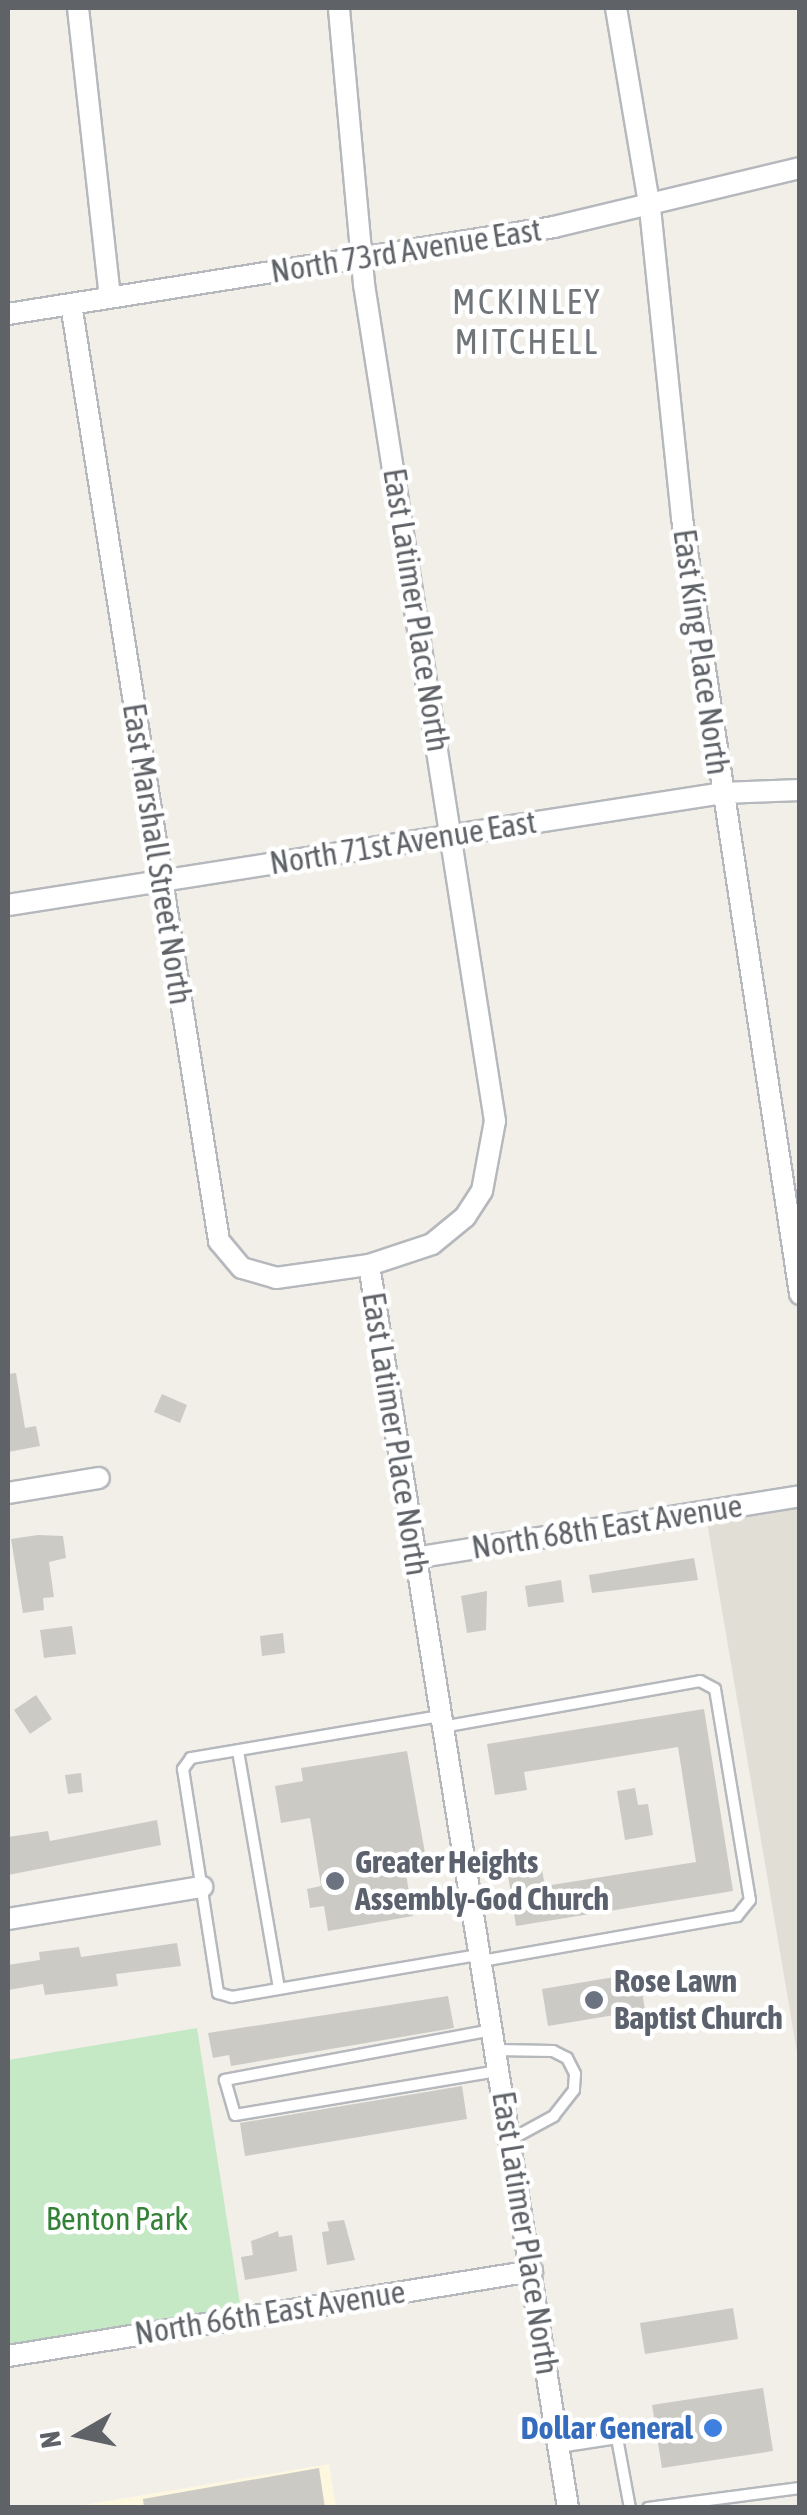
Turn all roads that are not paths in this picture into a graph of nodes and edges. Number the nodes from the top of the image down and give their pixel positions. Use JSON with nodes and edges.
{"nodes":[{"id":1,"x":78,"y":8,"type":"edge"},
{"id":2,"x":339,"y":8,"type":"edge"},
{"id":3,"x":616,"y":8,"type":"edge"},
{"id":4,"x":800,"y":168,"type":"edge"},
{"id":5,"x":650,"y":208,"type":"junction"},
{"id":6,"x":362,"y":258,"type":"junction"},
{"id":7,"x":110,"y":297,"type":"junction"},
{"id":8,"x":71,"y":304,"type":"junction"},
{"id":9,"x":8,"y":314,"type":"edge"},
{"id":10,"x":800,"y":790,"type":"edge"},
{"id":11,"x":722,"y":793,"type":"junction"},
{"id":12,"x":451,"y":835,"type":"junction"},
{"id":13,"x":162,"y":880,"type":"junction"},
{"id":14,"x":8,"y":905,"type":"edge"},
{"id":15,"x":369,"y":1265,"type":"junction"},
{"id":16,"x":800,"y":1294,"type":"edge"},
{"id":17,"x":99,"y":1478,"type":"dead end"},
{"id":18,"x":8,"y":1493,"type":"edge"},
{"id":19,"x":800,"y":1496,"type":"edge"},
{"id":20,"x":414,"y":1558,"type":"junction"},
{"id":21,"x":441,"y":1722,"type":"junction"},
{"id":22,"x":238,"y":1751,"type":"junction"},
{"id":23,"x":202,"y":1887,"type":"junction"},
{"id":24,"x":8,"y":1919,"type":"edge"},
{"id":25,"x":480,"y":1958,"type":"junction"},
{"id":26,"x":279,"y":1988,"type":"junction"},
{"id":27,"x":495,"y":2050,"type":"junction"},
{"id":28,"x":510,"y":2140,"type":"junction"},
{"id":29,"x":532,"y":2271,"type":"junction"},
{"id":30,"x":8,"y":2356,"type":"edge"},
{"id":31,"x":559,"y":2446,"type":"junction"},
{"id":32,"x":800,"y":2488,"type":"edge"},
{"id":33,"x":568,"y":2508,"type":"edge"},
{"id":34,"x":630,"y":2508,"type":"edge"},
{"id":35,"x":648,"y":2508,"type":"edge"}],
"edges":[{"from":1,"to":7,"type":"street"},
{"from":2,"to":6,"type":"street","name":"East Latimer Place North"},
{"from":3,"to":5,"type":"street","name":"East King Place North"},
{"from":4,"to":5,"type":"street","name":"North 73rd Avenue East"},
{"from":5,"to":6,"type":"street","name":"North 73rd Avenue East"},
{"from":5,"to":11,"type":"street","name":"East King Place North"},
{"from":6,"to":7,"type":"street","name":"North 73rd Avenue East"},
{"from":6,"to":12,"type":"street","name":"East Latimer Place North"},
{"from":7,"to":8,"type":"street","name":"North 73rd Avenue East"},
{"from":8,"to":9,"type":"street","name":"North 73rd Avenue East"},
{"from":8,"to":13,"type":"street","name":"East Marshall Street North"},
{"from":10,"to":11,"type":"street","name":"North 71st Avenue East"},
{"from":11,"to":12,"type":"street","name":"North 71st Avenue East"},
{"from":11,"to":16,"type":"street","name":"East King Place North"},
{"from":12,"to":13,"type":"street","name":"North 71st Avenue East"},
{"from":12,"to":15,"type":"street","name":"East Latimer Place North"},
{"from":13,"to":14,"type":"street","name":"North 71st Avenue East"},
{"from":13,"to":15,"type":"street","name":"East Marshall Street North"},
{"from":15,"to":20,"type":"street","name":"East Latimer Place North"},
{"from":17,"to":18,"type":"street"},
{"from":19,"to":20,"type":"street","name":"North 68th East Avenue"},
{"from":20,"to":21,"type":"street","name":"East Latimer Place North"},
{"from":21,"to":22,"type":"lane"},
{"from":21,"to":25,"type":"street","name":"East Latimer Place North"},
{"from":21,"to":25,"type":"lane"},
{"from":22,"to":23,"type":"lane"},
{"from":22,"to":26,"type":"lane"},
{"from":23,"to":24,"type":"street"},
{"from":23,"to":26,"type":"lane"},
{"from":25,"to":26,"type":"lane"},
{"from":25,"to":27,"type":"street","name":"East Latimer Place North"},
{"from":27,"to":27,"type":"lane"},
{"from":27,"to":28,"type":"street","name":"East Latimer Place North"},
{"from":27,"to":28,"type":"lane"},
{"from":28,"to":29,"type":"street","name":"East Latimer Place North"},
{"from":29,"to":30,"type":"street","name":"North 66th East Avenue"},
{"from":29,"to":31,"type":"street","name":"East Latimer Place North"},
{"from":31,"to":33,"type":"street","name":"East Latimer Place North"},
{"from":31,"to":34,"type":"lane"},
{"from":32,"to":35,"type":"lane"}]}
